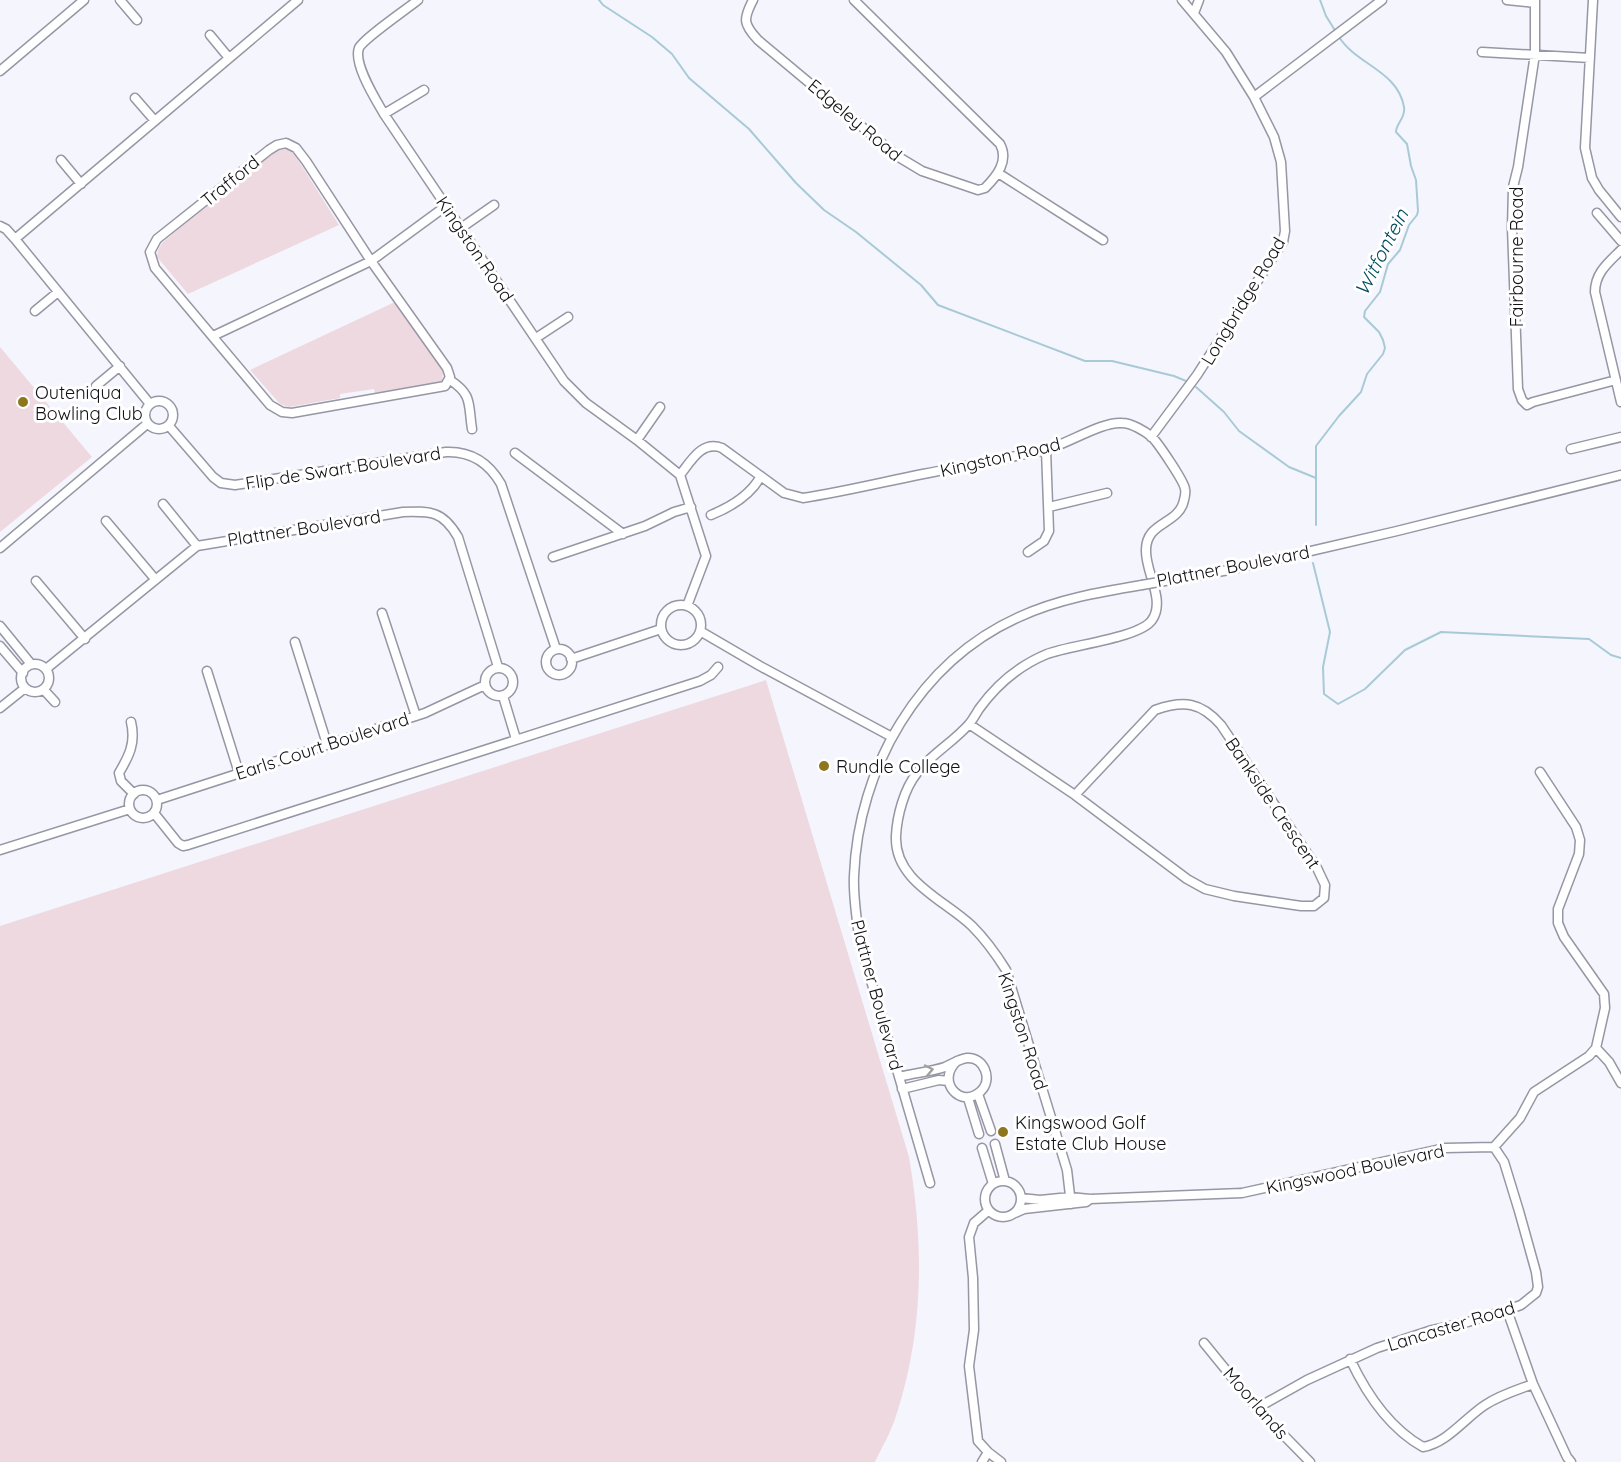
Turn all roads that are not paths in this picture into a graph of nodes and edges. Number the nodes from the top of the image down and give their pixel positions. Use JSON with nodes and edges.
{"nodes":[{"id":1,"x":84,"y":0,"type":"edge"},
{"id":2,"x":120,"y":0,"type":"edge"},
{"id":3,"x":298,"y":0,"type":"edge"},
{"id":4,"x":418,"y":0,"type":"edge"},
{"id":5,"x":753,"y":0,"type":"edge"},
{"id":6,"x":854,"y":0,"type":"edge"},
{"id":7,"x":1182,"y":0,"type":"edge"},
{"id":8,"x":1199,"y":0,"type":"edge"},
{"id":9,"x":1382,"y":0,"type":"edge"},
{"id":10,"x":1507,"y":0,"type":"edge"},
{"id":11,"x":1593,"y":0,"type":"edge"},
{"id":12,"x":1535,"y":1,"type":"edge"},
{"id":13,"x":1194,"y":12,"type":"junction"},
{"id":14,"x":137,"y":20,"type":"dead end"},
{"id":15,"x":210,"y":35,"type":"dead end"},
{"id":16,"x":1482,"y":52,"type":"dead end"},
{"id":17,"x":1535,"y":54,"type":"junction"},
{"id":18,"x":229,"y":58,"type":"junction"},
{"id":19,"x":1590,"y":58,"type":"junction"},
{"id":20,"x":0,"y":71,"type":"edge"},
{"id":21,"x":424,"y":90,"type":"dead end"},
{"id":22,"x":1254,"y":97,"type":"junction"},
{"id":23,"x":135,"y":98,"type":"dead end"},
{"id":24,"x":384,"y":114,"type":"junction"},
{"id":25,"x":155,"y":121,"type":"junction"},
{"id":26,"x":61,"y":160,"type":"dead end"},
{"id":27,"x":998,"y":173,"type":"junction"},
{"id":28,"x":81,"y":183,"type":"junction"},
{"id":29,"x":494,"y":205,"type":"dead end"},
{"id":30,"x":446,"y":206,"type":"junction"},
{"id":31,"x":1597,"y":213,"type":"dead end"},
{"id":32,"x":1621,"y":217,"type":"edge"},
{"id":33,"x":0,"y":226,"type":"edge"},
{"id":34,"x":461,"y":228,"type":"junction"},
{"id":35,"x":15,"y":239,"type":"junction"},
{"id":36,"x":1103,"y":240,"type":"dead end"},
{"id":37,"x":1621,"y":241,"type":"edge"},
{"id":38,"x":1621,"y":250,"type":"edge"},
{"id":39,"x":371,"y":261,"type":"junction"},
{"id":40,"x":58,"y":292,"type":"junction"},
{"id":41,"x":35,"y":311,"type":"dead end"},
{"id":42,"x":568,"y":317,"type":"dead end"},
{"id":43,"x":213,"y":336,"type":"junction"},
{"id":44,"x":536,"y":338,"type":"junction"},
{"id":45,"x":120,"y":366,"type":"junction"},
{"id":46,"x":450,"y":380,"type":"junction"},
{"id":47,"x":1616,"y":380,"type":"junction"},
{"id":48,"x":96,"y":386,"type":"dead end"},
{"id":49,"x":1621,"y":402,"type":"edge"},
{"id":50,"x":150,"y":404,"type":"junction"},
{"id":51,"x":660,"y":407,"type":"dead end"},
{"id":52,"x":147,"y":424,"type":"junction"},
{"id":53,"x":169,"y":426,"type":"junction"},
{"id":54,"x":472,"y":429,"type":"dead end"},
{"id":55,"x":1151,"y":436,"type":"junction"},
{"id":56,"x":1621,"y":437,"type":"edge"},
{"id":57,"x":637,"y":440,"type":"junction"},
{"id":58,"x":1571,"y":449,"type":"dead end"},
{"id":59,"x":1047,"y":450,"type":"junction"},
{"id":60,"x":515,"y":453,"type":"dead end"},
{"id":61,"x":680,"y":475,"type":"junction"},
{"id":62,"x":1621,"y":475,"type":"edge"},
{"id":63,"x":761,"y":476,"type":"junction"},
{"id":64,"x":1107,"y":494,"type":"dead end"},
{"id":65,"x":163,"y":504,"type":"dead end"},
{"id":66,"x":691,"y":507,"type":"junction"},
{"id":67,"x":1049,"y":507,"type":"junction"},
{"id":68,"x":711,"y":516,"type":"dead end"},
{"id":69,"x":106,"y":521,"type":"dead end"},
{"id":70,"x":623,"y":534,"type":"junction"},
{"id":71,"x":197,"y":546,"type":"junction"},
{"id":72,"x":0,"y":548,"type":"edge"},
{"id":73,"x":1028,"y":552,"type":"dead end"},
{"id":74,"x":553,"y":557,"type":"dead end"},
{"id":75,"x":155,"y":579,"type":"junction"},
{"id":76,"x":36,"y":581,"type":"dead end"},
{"id":77,"x":687,"y":606,"type":"junction"},
{"id":78,"x":382,"y":613,"type":"dead end"},
{"id":79,"x":0,"y":626,"type":"edge"},
{"id":80,"x":661,"y":629,"type":"junction"},
{"id":81,"x":700,"y":631,"type":"junction"},
{"id":82,"x":85,"y":639,"type":"junction"},
{"id":83,"x":295,"y":642,"type":"dead end"},
{"id":84,"x":0,"y":646,"type":"edge"},
{"id":85,"x":556,"y":649,"type":"junction"},
{"id":86,"x":572,"y":659,"type":"junction"},
{"id":87,"x":31,"y":664,"type":"junction"},
{"id":88,"x":498,"y":667,"type":"junction"},
{"id":89,"x":718,"y":667,"type":"dead end"},
{"id":90,"x":46,"y":669,"type":"junction"},
{"id":91,"x":207,"y":672,"type":"dead end"},
{"id":92,"x":22,"y":673,"type":"junction"},
{"id":93,"x":485,"y":685,"type":"junction"},
{"id":94,"x":25,"y":688,"type":"junction"},
{"id":95,"x":44,"y":690,"type":"junction"},
{"id":96,"x":502,"y":696,"type":"junction"},
{"id":97,"x":55,"y":702,"type":"dead end"},
{"id":98,"x":0,"y":708,"type":"edge"},
{"id":99,"x":416,"y":716,"type":"junction"},
{"id":100,"x":131,"y":722,"type":"dead end"},
{"id":101,"x":969,"y":724,"type":"junction"},
{"id":102,"x":892,"y":736,"type":"junction"},
{"id":103,"x":516,"y":740,"type":"junction"},
{"id":104,"x":327,"y":744,"type":"junction"},
{"id":105,"x":1540,"y":772,"type":"dead end"},
{"id":106,"x":239,"y":773,"type":"junction"},
{"id":107,"x":134,"y":794,"type":"junction"},
{"id":108,"x":1075,"y":795,"type":"junction"},
{"id":109,"x":157,"y":800,"type":"junction"},
{"id":110,"x":130,"y":809,"type":"junction"},
{"id":111,"x":154,"y":813,"type":"junction"},
{"id":112,"x":0,"y":850,"type":"edge"},
{"id":113,"x":1596,"y":1048,"type":"junction"},
{"id":114,"x":957,"y":1061,"type":"junction"},
{"id":115,"x":899,"y":1077,"type":"junction"},
{"id":116,"x":948,"y":1081,"type":"junction"},
{"id":117,"x":1621,"y":1083,"type":"edge"},
{"id":118,"x":902,"y":1089,"type":"junction"},
{"id":119,"x":978,"y":1094,"type":"junction"},
{"id":120,"x":968,"y":1098,"type":"junction"},
{"id":121,"x":987,"y":1117,"type":"junction"},
{"id":122,"x":975,"y":1121,"type":"junction"},
{"id":123,"x":991,"y":1131,"type":"dead end"},
{"id":124,"x":979,"y":1134,"type":"dead end"},
{"id":125,"x":995,"y":1144,"type":"dead end"},
{"id":126,"x":1494,"y":1147,"type":"junction"},
{"id":127,"x":982,"y":1148,"type":"dead end"},
{"id":128,"x":1000,"y":1160,"type":"junction"},
{"id":129,"x":987,"y":1164,"type":"junction"},
{"id":130,"x":1005,"y":1181,"type":"junction"},
{"id":131,"x":930,"y":1184,"type":"dead end"},
{"id":132,"x":993,"y":1184,"type":"junction"},
{"id":133,"x":1021,"y":1198,"type":"junction"},
{"id":134,"x":1071,"y":1200,"type":"junction"},
{"id":135,"x":989,"y":1210,"type":"junction"},
{"id":136,"x":1012,"y":1214,"type":"junction"},
{"id":137,"x":1507,"y":1310,"type":"junction"},
{"id":138,"x":1204,"y":1343,"type":"dead end"},
{"id":139,"x":1350,"y":1359,"type":"junction"},
{"id":140,"x":1533,"y":1384,"type":"junction"},
{"id":141,"x":1257,"y":1408,"type":"junction"},
{"id":142,"x":988,"y":1452,"type":"junction"},
{"id":143,"x":1566,"y":1460,"type":"edge"},
{"id":144,"x":982,"y":1462,"type":"edge"},
{"id":145,"x":1001,"y":1462,"type":"edge"},
{"id":146,"x":1310,"y":1462,"type":"edge"}],
"edges":[{"from":1,"to":20,"type":"street"},
{"from":2,"to":14,"type":"street"},
{"from":3,"to":18,"type":"street"},
{"from":4,"to":24,"type":"street","name":"Kingston Road"},
{"from":5,"to":27,"type":"street","name":"Edgeley Road"},
{"from":6,"to":27,"type":"street"},
{"from":7,"to":13,"type":"street","name":"Longbridge Road"},
{"from":8,"to":13,"type":"street"},
{"from":9,"to":22,"type":"street"},
{"from":10,"to":12,"type":"street"},
{"from":11,"to":19,"type":"street"},
{"from":12,"to":17,"type":"street","name":"Fairbourne Road"},
{"from":13,"to":22,"type":"street","name":"Longbridge Road"},
{"from":15,"to":18,"type":"street"},
{"from":16,"to":17,"type":"street"},
{"from":17,"to":19,"type":"street"},
{"from":17,"to":47,"type":"street","name":"Fairbourne Road"},
{"from":18,"to":25,"type":"street"},
{"from":19,"to":32,"type":"street"},
{"from":21,"to":24,"type":"street"},
{"from":22,"to":55,"type":"street","name":"Longbridge Road"},
{"from":23,"to":25,"type":"street"},
{"from":24,"to":30,"type":"street","name":"Kingston Road"},
{"from":25,"to":28,"type":"street"},
{"from":26,"to":28,"type":"street"},
{"from":27,"to":36,"type":"street"},
{"from":28,"to":35,"type":"street"},
{"from":29,"to":34,"type":"street"},
{"from":30,"to":34,"type":"street","name":"Kingston Road"},
{"from":30,"to":39,"type":"street"},
{"from":31,"to":37,"type":"street"},
{"from":33,"to":35,"type":"street"},
{"from":34,"to":44,"type":"street","name":"Kingston Road"},
{"from":35,"to":40,"type":"street"},
{"from":38,"to":47,"type":"street"},
{"from":39,"to":43,"type":"street"},
{"from":39,"to":43,"type":"street","name":"Trafford"},
{"from":39,"to":46,"type":"street","name":"Trafford"},
{"from":40,"to":41,"type":"street"},
{"from":40,"to":45,"type":"street"},
{"from":42,"to":44,"type":"street"},
{"from":43,"to":46,"type":"street","name":"Trafford"},
{"from":44,"to":57,"type":"street","name":"Kingston Road"},
{"from":45,"to":48,"type":"street"},
{"from":45,"to":50,"type":"street"},
{"from":46,"to":54,"type":"street"},
{"from":47,"to":49,"type":"street"},
{"from":50,"to":52,"type":"street"},
{"from":50,"to":53,"type":"street"},
{"from":51,"to":57,"type":"street"},
{"from":52,"to":53,"type":"street"},
{"from":52,"to":72,"type":"street"},
{"from":53,"to":85,"type":"street","name":"Flip de Swart Boulevard"},
{"from":55,"to":59,"type":"street","name":"Kingston Road"},
{"from":55,"to":101,"type":"street","name":"Kingston Road"},
{"from":56,"to":58,"type":"street"},
{"from":57,"to":61,"type":"street","name":"Kingston Road"},
{"from":59,"to":63,"type":"street","name":"Kingston Road"},
{"from":59,"to":67,"type":"street"},
{"from":60,"to":70,"type":"street"},
{"from":61,"to":63,"type":"street","name":"Kingston Road"},
{"from":61,"to":66,"type":"street"},
{"from":62,"to":102,"type":"street","name":"Plattner Boulevard","bridge":true},
{"from":63,"to":68,"type":"street"},
{"from":64,"to":67,"type":"street"},
{"from":65,"to":71,"type":"street"},
{"from":66,"to":70,"type":"street"},
{"from":66,"to":77,"type":"street"},
{"from":67,"to":73,"type":"street"},
{"from":69,"to":75,"type":"street"},
{"from":70,"to":74,"type":"street"},
{"from":71,"to":75,"type":"street","name":"Plattner Boulevard"},
{"from":71,"to":88,"type":"street","name":"Plattner Boulevard"},
{"from":75,"to":82,"type":"street","name":"Plattner Boulevard"},
{"from":76,"to":82,"type":"street"},
{"from":77,"to":80,"type":"street"},
{"from":77,"to":81,"type":"street"},
{"from":78,"to":99,"type":"street"},
{"from":79,"to":87,"type":"street"},
{"from":80,"to":81,"type":"street"},
{"from":80,"to":86,"type":"street"},
{"from":81,"to":102,"type":"street"},
{"from":82,"to":90,"type":"street","name":"Plattner Boulevard"},
{"from":83,"to":104,"type":"street"},
{"from":84,"to":92,"type":"street"},
{"from":85,"to":86,"type":"street"},
{"from":85,"to":86,"type":"street"},
{"from":87,"to":90,"type":"street"},
{"from":87,"to":92,"type":"street"},
{"from":88,"to":93,"type":"street"},
{"from":88,"to":96,"type":"street"},
{"from":89,"to":103,"type":"street"},
{"from":90,"to":95,"type":"street"},
{"from":91,"to":106,"type":"street"},
{"from":92,"to":94,"type":"street"},
{"from":93,"to":96,"type":"street"},
{"from":93,"to":99,"type":"street","name":"Earls Court Boulevard"},
{"from":94,"to":95,"type":"street"},
{"from":94,"to":98,"type":"street"},
{"from":95,"to":97,"type":"street"},
{"from":96,"to":103,"type":"street"},
{"from":99,"to":104,"type":"street","name":"Earls Court Boulevard"},
{"from":100,"to":107,"type":"street"},
{"from":101,"to":108,"type":"street","name":"Bankside Crescent"},
{"from":101,"to":134,"type":"street","name":"Kingston Road"},
{"from":102,"to":115,"type":"street","name":"Plattner Boulevard"},
{"from":103,"to":111,"type":"street"},
{"from":104,"to":106,"type":"street","name":"Earls Court Boulevard"},
{"from":105,"to":113,"type":"street"},
{"from":106,"to":109,"type":"street","name":"Earls Court Boulevard"},
{"from":107,"to":109,"type":"street"},
{"from":107,"to":110,"type":"street"},
{"from":108,"to":108,"type":"street","name":"Bankside Crescent"},
{"from":109,"to":111,"type":"street"},
{"from":110,"to":111,"type":"street"},
{"from":110,"to":112,"type":"street"},
{"from":113,"to":117,"type":"street"},
{"from":113,"to":126,"type":"street"},
{"from":115,"to":114,"type":"street","one_way":true},
{"from":114,"to":116,"type":"street"},
{"from":114,"to":119,"type":"street"},
{"from":115,"to":118,"type":"street","name":"Plattner Boulevard"},
{"from":116,"to":118,"type":"street"},
{"from":116,"to":120,"type":"street"},
{"from":118,"to":131,"type":"street","name":"Plattner Boulevard"},
{"from":119,"to":120,"type":"street"},
{"from":119,"to":121,"type":"street"},
{"from":120,"to":122,"type":"street"},
{"from":121,"to":122,"type":"street"},
{"from":121,"to":123,"type":"street"},
{"from":122,"to":124,"type":"street"},
{"from":125,"to":128,"type":"street"},
{"from":126,"to":134,"type":"street","name":"Kingswood Boulevard"},
{"from":126,"to":137,"type":"street","name":"Lancaster Road"},
{"from":127,"to":129,"type":"street"},
{"from":128,"to":129,"type":"street"},
{"from":128,"to":130,"type":"street"},
{"from":129,"to":132,"type":"street"},
{"from":130,"to":132,"type":"street"},
{"from":130,"to":133,"type":"street"},
{"from":132,"to":135,"type":"street"},
{"from":133,"to":134,"type":"street","name":"Kingswood Boulevard"},
{"from":133,"to":136,"type":"street"},
{"from":134,"to":136,"type":"street","name":"Kingswood Boulevard"},
{"from":135,"to":136,"type":"street"},
{"from":135,"to":142,"type":"street"},
{"from":137,"to":139,"type":"street","name":"Lancaster Road"},
{"from":137,"to":140,"type":"street"},
{"from":138,"to":141,"type":"street","name":"Moorlands"},
{"from":139,"to":140,"type":"street"},
{"from":139,"to":141,"type":"street","name":"Lancaster Road"},
{"from":140,"to":143,"type":"street"},
{"from":141,"to":146,"type":"street","name":"Moorlands"},
{"from":142,"to":144,"type":"street"},
{"from":142,"to":145,"type":"street"}]}
